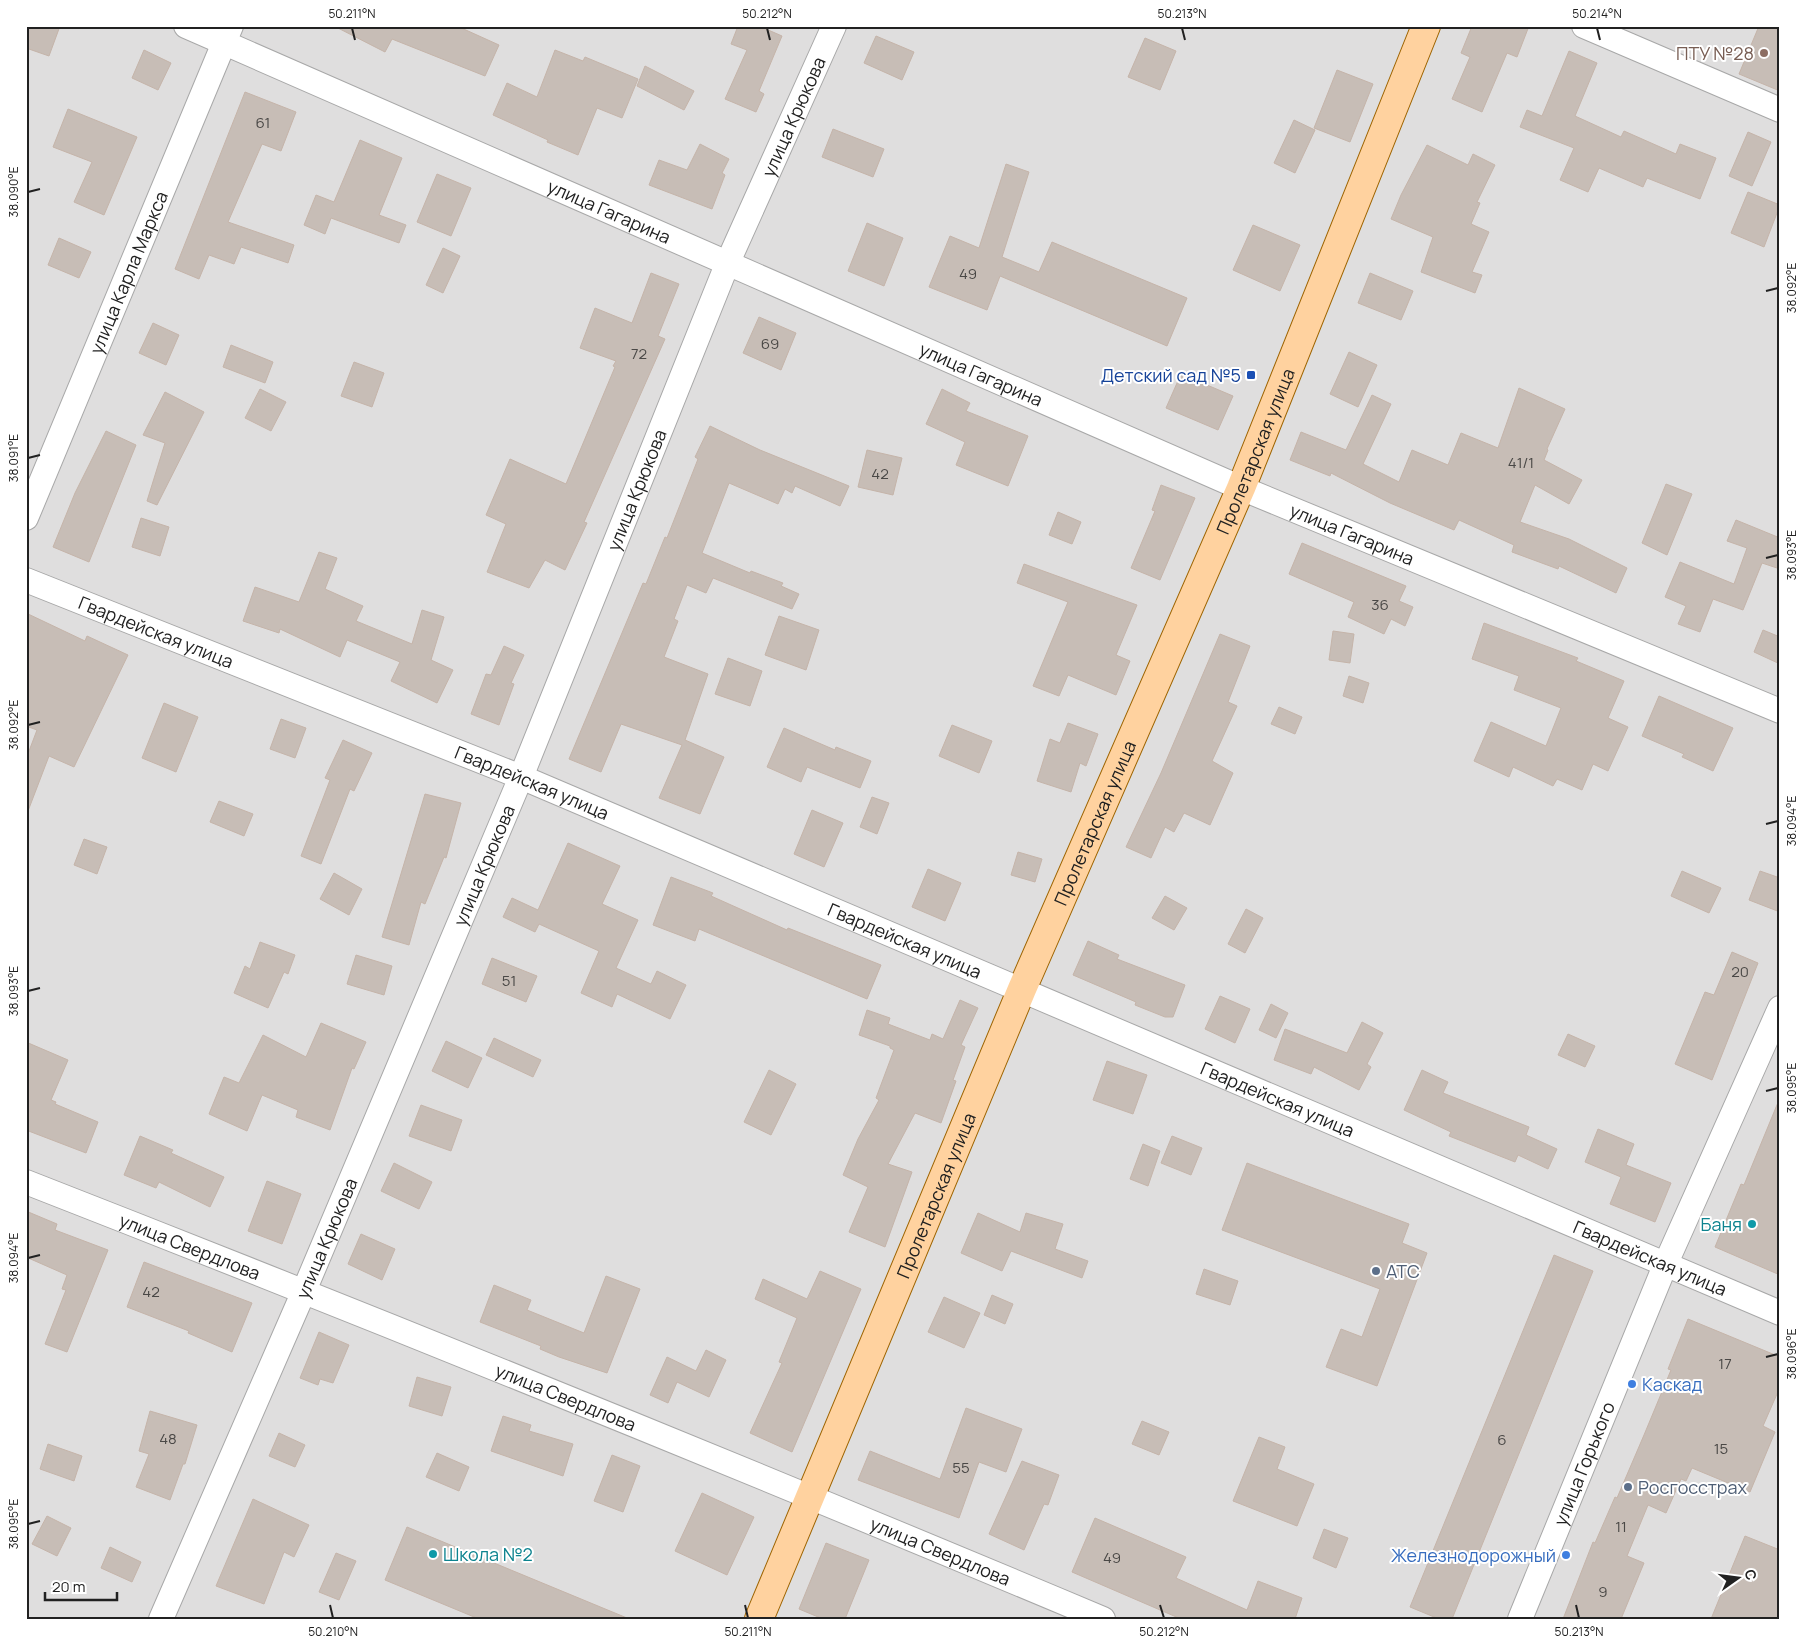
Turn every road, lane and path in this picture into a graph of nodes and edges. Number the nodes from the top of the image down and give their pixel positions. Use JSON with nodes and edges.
{"nodes":[{"id":1,"x":186,"y":26,"type":"edge"},
{"id":2,"x":834,"y":26,"type":"edge"},
{"id":3,"x":1426,"y":26,"type":"edge"},
{"id":4,"x":1584,"y":26,"type":"edge"},
{"id":5,"x":228,"y":34,"type":"edge"},
{"id":6,"x":1780,"y":110,"type":"edge"},
{"id":7,"x":728,"y":262,"type":"junction"},
{"id":8,"x":1241,"y":488,"type":"junction"},
{"id":9,"x":26,"y":518,"type":"edge"},
{"id":10,"x":26,"y":580,"type":"edge"},
{"id":11,"x":1780,"y":711,"type":"edge"},
{"id":12,"x":521,"y":777,"type":"junction"},
{"id":13,"x":1022,"y":989,"type":"junction"},
{"id":14,"x":1779,"y":1011,"type":"edge"},
{"id":15,"x":26,"y":1182,"type":"edge"},
{"id":16,"x":1666,"y":1263,"type":"junction"},
{"id":17,"x":304,"y":1291,"type":"junction"},
{"id":18,"x":1780,"y":1312,"type":"edge"},
{"id":19,"x":809,"y":1496,"type":"junction"},
{"id":20,"x":161,"y":1619,"type":"edge"},
{"id":21,"x":759,"y":1619,"type":"edge"},
{"id":22,"x":1104,"y":1619,"type":"edge"},
{"id":23,"x":1520,"y":1619,"type":"edge"}],
"edges":[{"from":1,"to":5,"type":"street","name":"улица Гагарина"},
{"from":2,"to":7,"type":"street","name":"улица Крюкова"},
{"from":3,"to":8,"type":"main road","name":"Пролетарская улица"},
{"from":4,"to":6,"type":"street"},
{"from":5,"to":7,"type":"street","name":"улица Гагарина"},
{"from":5,"to":9,"type":"street","name":"улица Карла Маркса"},
{"from":7,"to":8,"type":"street","name":"улица Гагарина"},
{"from":7,"to":12,"type":"street","name":"улица Крюкова"},
{"from":8,"to":11,"type":"street","name":"улица Гагарина"},
{"from":8,"to":13,"type":"main road","name":"Пролетарская улица"},
{"from":10,"to":12,"type":"street","name":"Гвардейская улица"},
{"from":12,"to":13,"type":"street","name":"Гвардейская улица"},
{"from":12,"to":17,"type":"street","name":"улица Крюкова"},
{"from":13,"to":16,"type":"street","name":"Гвардейская улица"},
{"from":13,"to":19,"type":"main road","name":"Пролетарская улица"},
{"from":14,"to":16,"type":"street","name":"улица Горького"},
{"from":15,"to":17,"type":"street","name":"улица Свердлова"},
{"from":16,"to":18,"type":"street","name":"Гвардейская улица"},
{"from":16,"to":23,"type":"street","name":"улица Горького"},
{"from":17,"to":19,"type":"street","name":"улица Свердлова"},
{"from":17,"to":20,"type":"street","name":"улица Крюкова"},
{"from":19,"to":21,"type":"main road","name":"Пролетарская улица"},
{"from":19,"to":22,"type":"street","name":"улица Свердлова"}]}
